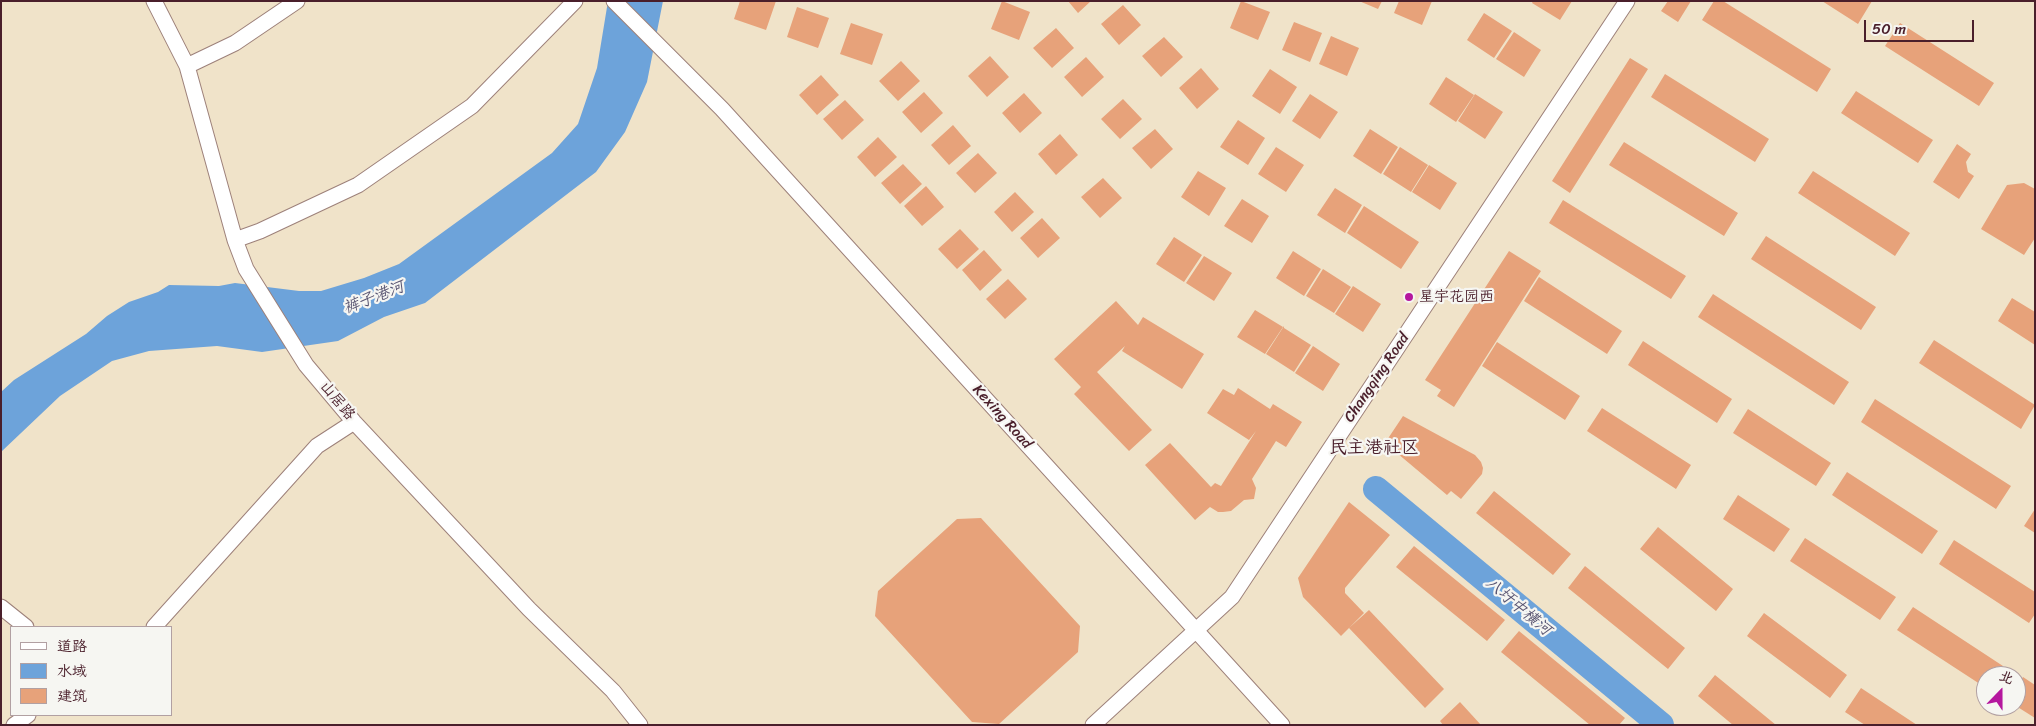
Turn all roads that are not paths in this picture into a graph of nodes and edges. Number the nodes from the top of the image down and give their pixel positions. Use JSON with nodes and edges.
{"nodes":[{"id":1,"x":154,"y":1,"type":"edge"},
{"id":2,"x":297,"y":1,"type":"edge"},
{"id":3,"x":575,"y":1,"type":"edge"},
{"id":4,"x":614,"y":1,"type":"edge"},
{"id":5,"x":1627,"y":1,"type":"edge"},
{"id":6,"x":187,"y":66,"type":"junction"},
{"id":7,"x":236,"y":240,"type":"junction"},
{"id":8,"x":354,"y":422,"type":"junction"},
{"id":9,"x":1,"y":607,"type":"edge"},
{"id":10,"x":25,"y":626,"type":"edge"},
{"id":11,"x":155,"y":626,"type":"edge"},
{"id":12,"x":1195,"y":630,"type":"junction"},
{"id":13,"x":27,"y":716,"type":"edge"},
{"id":14,"x":14,"y":725,"type":"edge"},
{"id":15,"x":640,"y":725,"type":"edge"},
{"id":16,"x":1093,"y":725,"type":"edge"},
{"id":17,"x":1282,"y":725,"type":"edge"}],
"edges":[{"from":1,"to":6,"type":"street","name":"山居路"},
{"from":2,"to":6,"type":"street"},
{"from":3,"to":7,"type":"street"},
{"from":4,"to":12,"type":"street","name":"Kexing Road"},
{"from":5,"to":12,"type":"street","name":"Changqing Road"},
{"from":6,"to":7,"type":"street","name":"山居路"},
{"from":7,"to":8,"type":"street","name":"山居路"},
{"from":8,"to":11,"type":"street"},
{"from":8,"to":15,"type":"street","name":"山居路"},
{"from":9,"to":10,"type":"street"},
{"from":12,"to":16,"type":"street","name":"Changqing Road"},
{"from":12,"to":17,"type":"street","name":"Kexing Road"},
{"from":13,"to":14,"type":"street"}]}
